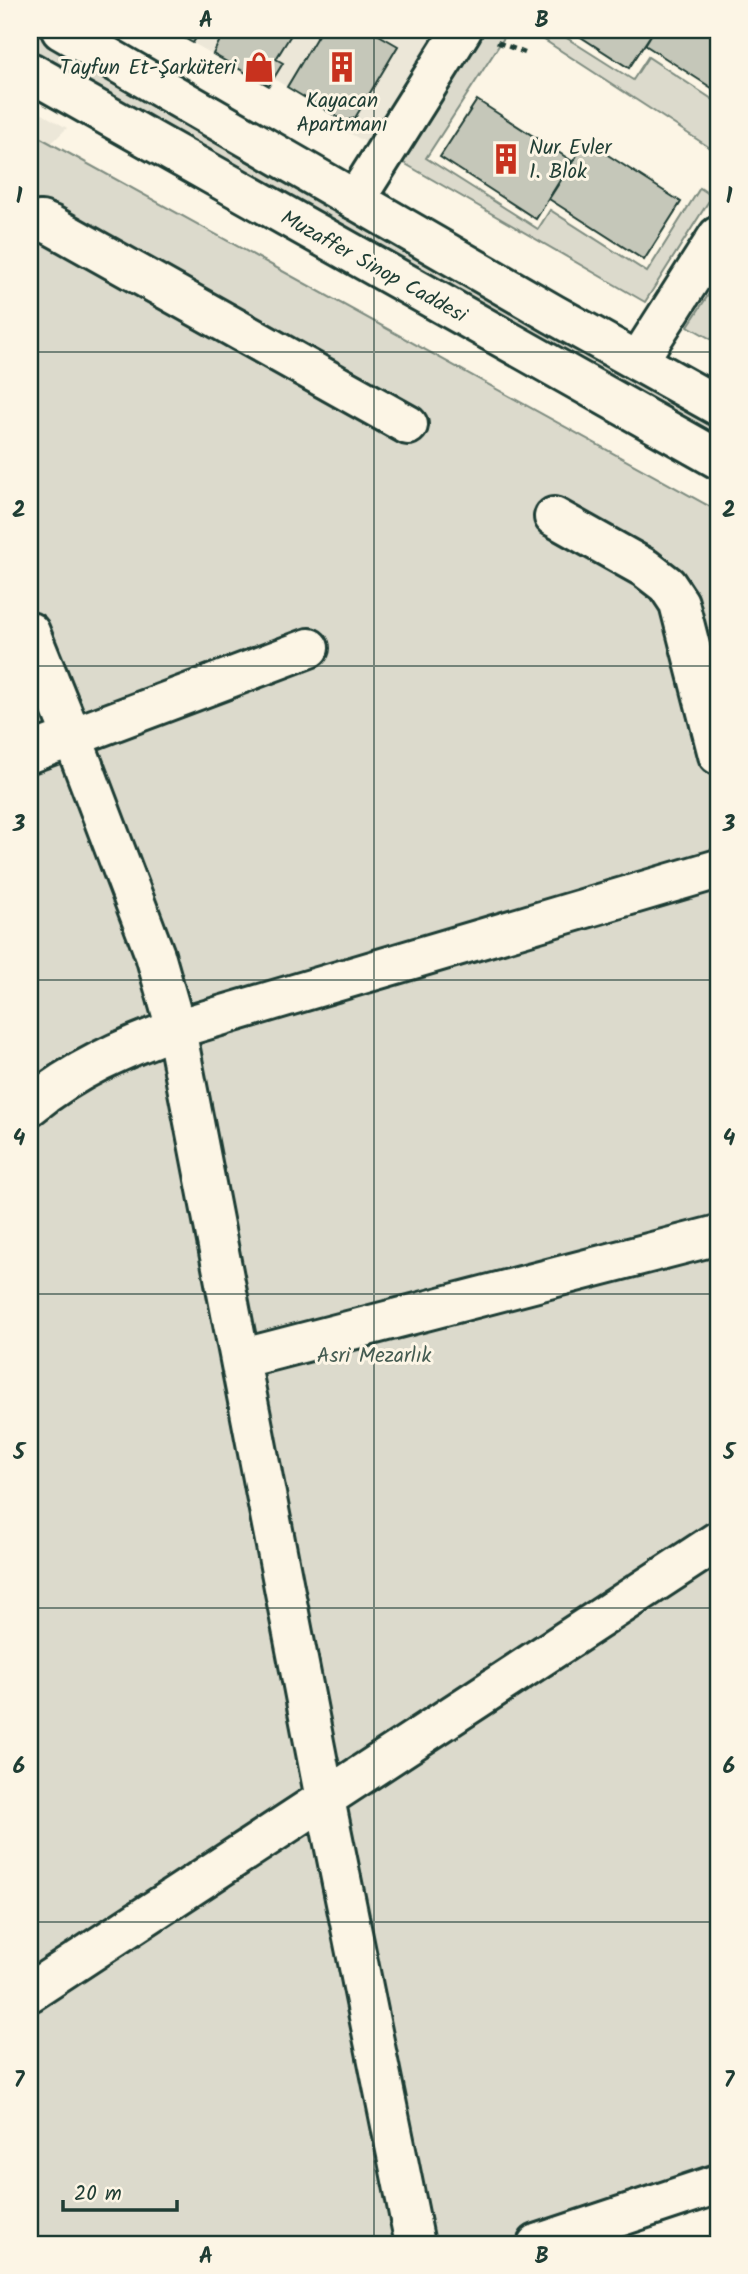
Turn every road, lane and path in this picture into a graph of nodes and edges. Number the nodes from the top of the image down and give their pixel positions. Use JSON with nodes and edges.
{"nodes":[{"id":1,"x":61,"y":30,"type":"edge"},
{"id":2,"x":476,"y":35,"type":"edge"},
{"id":3,"x":525,"y":53,"type":"dead end"},
{"id":4,"x":30,"y":72,"type":"edge"},
{"id":5,"x":355,"y":200,"type":"junction"},
{"id":6,"x":30,"y":222,"type":"edge"},
{"id":7,"x":718,"y":236,"type":"edge"},
{"id":8,"x":638,"y":361,"type":"junction"},
{"id":9,"x":718,"y":406,"type":"edge"},
{"id":10,"x":408,"y":425,"type":"dead end"},
{"id":11,"x":718,"y":459,"type":"edge"},
{"id":12,"x":554,"y":517,"type":"dead end"},
{"id":13,"x":30,"y":632,"type":"edge"},
{"id":14,"x":309,"y":648,"type":"dead end"},
{"id":15,"x":72,"y":736,"type":"junction"},
{"id":16,"x":30,"y":753,"type":"edge"},
{"id":17,"x":718,"y":755,"type":"edge"},
{"id":18,"x":718,"y":869,"type":"edge"},
{"id":19,"x":176,"y":1029,"type":"junction"},
{"id":20,"x":30,"y":1106,"type":"edge"},
{"id":21,"x":718,"y":1235,"type":"edge"},
{"id":22,"x":240,"y":1359,"type":"junction"},
{"id":23,"x":718,"y":1541,"type":"edge"},
{"id":24,"x":325,"y":1799,"type":"junction"},
{"id":25,"x":30,"y":1992,"type":"edge"},
{"id":26,"x":718,"y":2184,"type":"edge"},
{"id":27,"x":415,"y":2244,"type":"edge"},
{"id":28,"x":537,"y":2244,"type":"edge"}],
"edges":[{"from":1,"to":5,"type":"main road"},
{"from":2,"to":3,"type":"path"},
{"from":2,"to":5,"type":"main road"},
{"from":4,"to":11,"type":"main road","name":"Muzaffer Sinop Caddesi"},
{"from":5,"to":8,"type":"main road"},
{"from":6,"to":10,"type":"main road"},
{"from":7,"to":8,"type":"main road"},
{"from":8,"to":9,"type":"main road"},
{"from":12,"to":17,"type":"main road"},
{"from":13,"to":15,"type":"main road"},
{"from":14,"to":15,"type":"main road"},
{"from":15,"to":16,"type":"main road"},
{"from":15,"to":19,"type":"main road"},
{"from":18,"to":19,"type":"main road"},
{"from":19,"to":20,"type":"main road"},
{"from":19,"to":22,"type":"main road"},
{"from":21,"to":22,"type":"main road"},
{"from":22,"to":24,"type":"main road"},
{"from":23,"to":24,"type":"main road"},
{"from":24,"to":25,"type":"main road"},
{"from":24,"to":27,"type":"main road"},
{"from":26,"to":28,"type":"main road"}]}
